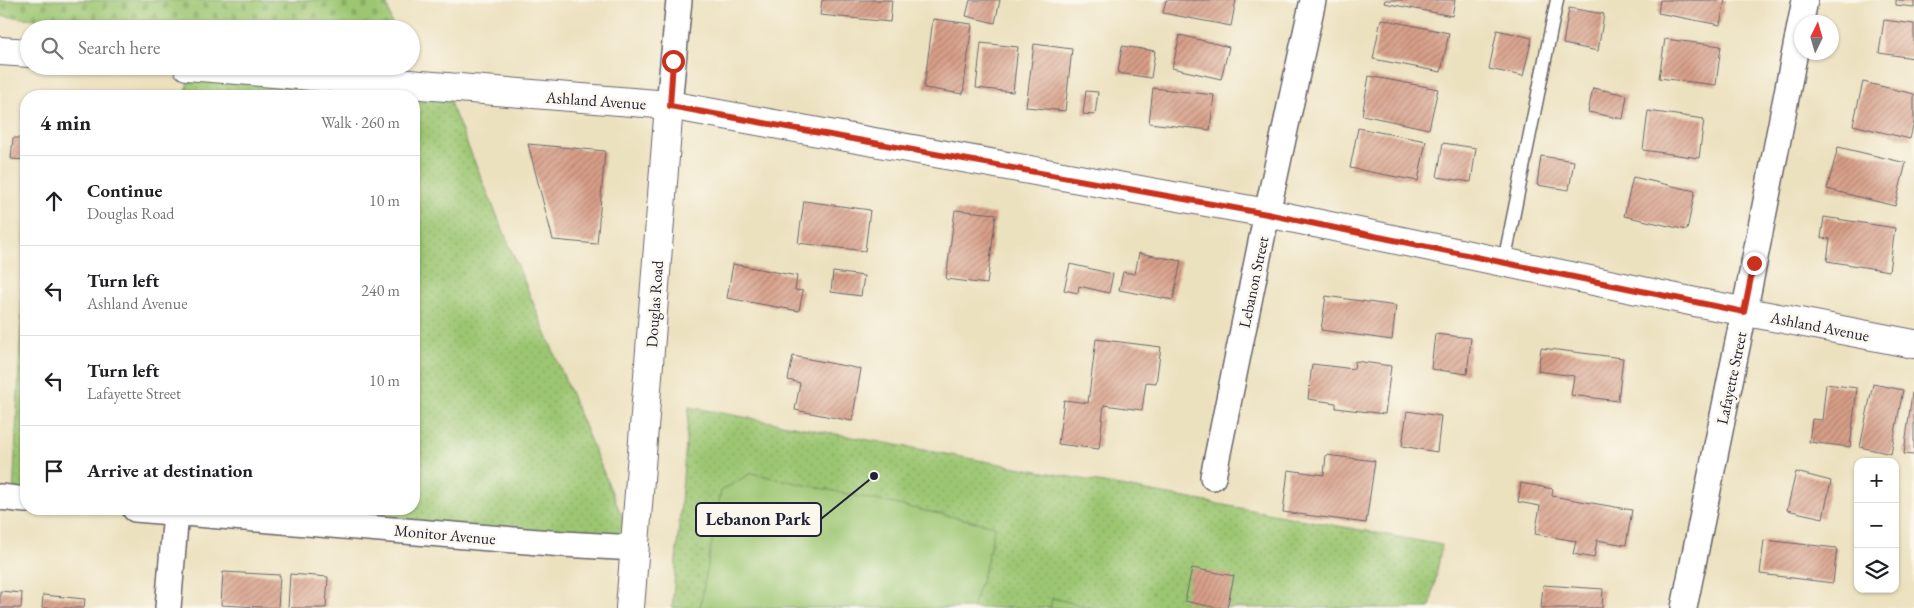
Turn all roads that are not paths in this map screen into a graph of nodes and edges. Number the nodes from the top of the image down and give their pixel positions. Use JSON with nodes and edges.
{"nodes":[{"id":1,"x":679,"y":0,"type":"edge"},
{"id":2,"x":1313,"y":0,"type":"edge"},
{"id":3,"x":1557,"y":0,"type":"edge"},
{"id":4,"x":1805,"y":0,"type":"edge"},
{"id":5,"x":0,"y":51,"type":"edge"},
{"id":6,"x":20,"y":53,"type":"edge"},
{"id":7,"x":295,"y":75,"type":"edge"},
{"id":8,"x":670,"y":106,"type":"junction"},
{"id":9,"x":1267,"y":214,"type":"junction"},
{"id":10,"x":1504,"y":262,"type":"junction"},
{"id":11,"x":1744,"y":312,"type":"junction"},
{"id":12,"x":1914,"y":344,"type":"edge"},
{"id":13,"x":1213,"y":477,"type":"dead end"},
{"id":14,"x":0,"y":497,"type":"edge"},
{"id":15,"x":20,"y":499,"type":"edge"},
{"id":16,"x":176,"y":515,"type":"edge"},
{"id":17,"x":212,"y":515,"type":"edge"},
{"id":18,"x":635,"y":548,"type":"junction"},
{"id":19,"x":168,"y":608,"type":"edge"},
{"id":20,"x":630,"y":608,"type":"edge"},
{"id":21,"x":1684,"y":608,"type":"edge"}],
"edges":[{"from":1,"to":8,"type":"street","name":"Douglas Road"},
{"from":2,"to":9,"type":"street","name":"Lebanon Street"},
{"from":3,"to":10,"type":"lane"},
{"from":4,"to":11,"type":"street","name":"Lafayette Street"},
{"from":5,"to":6,"type":"street"},
{"from":7,"to":8,"type":"street","name":"Ashland Avenue"},
{"from":8,"to":9,"type":"street","name":"Ashland Avenue"},
{"from":8,"to":18,"type":"street","name":"Douglas Road"},
{"from":9,"to":10,"type":"street","name":"Ashland Avenue"},
{"from":9,"to":13,"type":"street","name":"Lebanon Street"},
{"from":10,"to":11,"type":"street","name":"Ashland Avenue"},
{"from":11,"to":12,"type":"street","name":"Ashland Avenue"},
{"from":11,"to":21,"type":"street","name":"Lafayette Street"},
{"from":14,"to":15,"type":"street"},
{"from":16,"to":19,"type":"street"},
{"from":17,"to":18,"type":"street","name":"Monitor Avenue"},
{"from":18,"to":20,"type":"street","name":"Douglas Road"}]}
